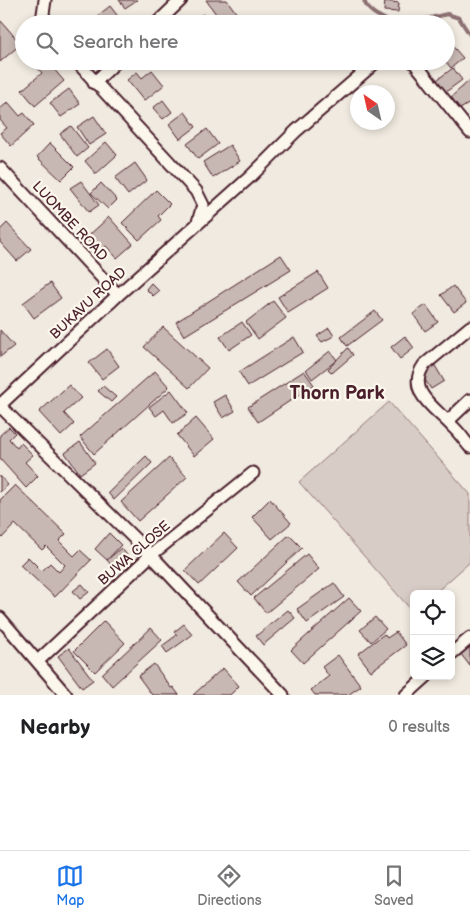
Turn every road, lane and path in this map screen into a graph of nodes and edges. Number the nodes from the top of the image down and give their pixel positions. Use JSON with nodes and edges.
{"nodes":[{"id":1,"x":45,"y":0,"type":"edge"},
{"id":2,"x":181,"y":0,"type":"edge"},
{"id":3,"x":43,"y":15,"type":"edge"},
{"id":4,"x":165,"y":15,"type":"edge"},
{"id":5,"x":83,"y":70,"type":"edge"},
{"id":6,"x":108,"y":70,"type":"edge"},
{"id":7,"x":367,"y":70,"type":"edge"},
{"id":8,"x":420,"y":70,"type":"edge"},
{"id":9,"x":94,"y":83,"type":"junction"},
{"id":10,"x":470,"y":132,"type":"edge"},
{"id":11,"x":0,"y":168,"type":"edge"},
{"id":12,"x":198,"y":224,"type":"junction"},
{"id":13,"x":118,"y":295,"type":"junction"},
{"id":14,"x":470,"y":328,"type":"edge"},
{"id":15,"x":470,"y":400,"type":"edge"},
{"id":16,"x":0,"y":406,"type":"edge"},
{"id":17,"x":448,"y":421,"type":"junction"},
{"id":18,"x":470,"y":447,"type":"edge"},
{"id":19,"x":253,"y":473,"type":"dead end"},
{"id":20,"x":151,"y":554,"type":"junction"},
{"id":21,"x":0,"y":618,"type":"edge"},
{"id":22,"x":470,"y":638,"type":"edge"},
{"id":23,"x":455,"y":651,"type":"edge"},
{"id":24,"x":38,"y":660,"type":"junction"},
{"id":25,"x":423,"y":680,"type":"edge"},
{"id":26,"x":66,"y":695,"type":"edge"},
{"id":27,"x":283,"y":695,"type":"edge"},
{"id":28,"x":406,"y":695,"type":"edge"}],
"edges":[{"from":1,"to":3,"type":"street"},
{"from":2,"to":4,"type":"street"},
{"from":5,"to":9,"type":"street"},
{"from":6,"to":9,"type":"street"},
{"from":7,"to":12,"type":"street","name":"BUKAVU ROAD"},
{"from":8,"to":10,"type":"street"},
{"from":9,"to":12,"type":"street"},
{"from":11,"to":13,"type":"street","name":"LUOMBE ROAD"},
{"from":12,"to":13,"type":"street","name":"BUKAVU ROAD"},
{"from":13,"to":16,"type":"street","name":"BUKAVU ROAD"},
{"from":14,"to":17,"type":"street"},
{"from":15,"to":17,"type":"street"},
{"from":16,"to":20,"type":"street"},
{"from":17,"to":18,"type":"street"},
{"from":19,"to":20,"type":"street","name":"BUWA CLOSE"},
{"from":20,"to":24,"type":"street","name":"BUWA CLOSE"},
{"from":20,"to":27,"type":"street"},
{"from":21,"to":24,"type":"street"},
{"from":22,"to":23,"type":"street"},
{"from":24,"to":26,"type":"street"},
{"from":25,"to":28,"type":"street"}]}
